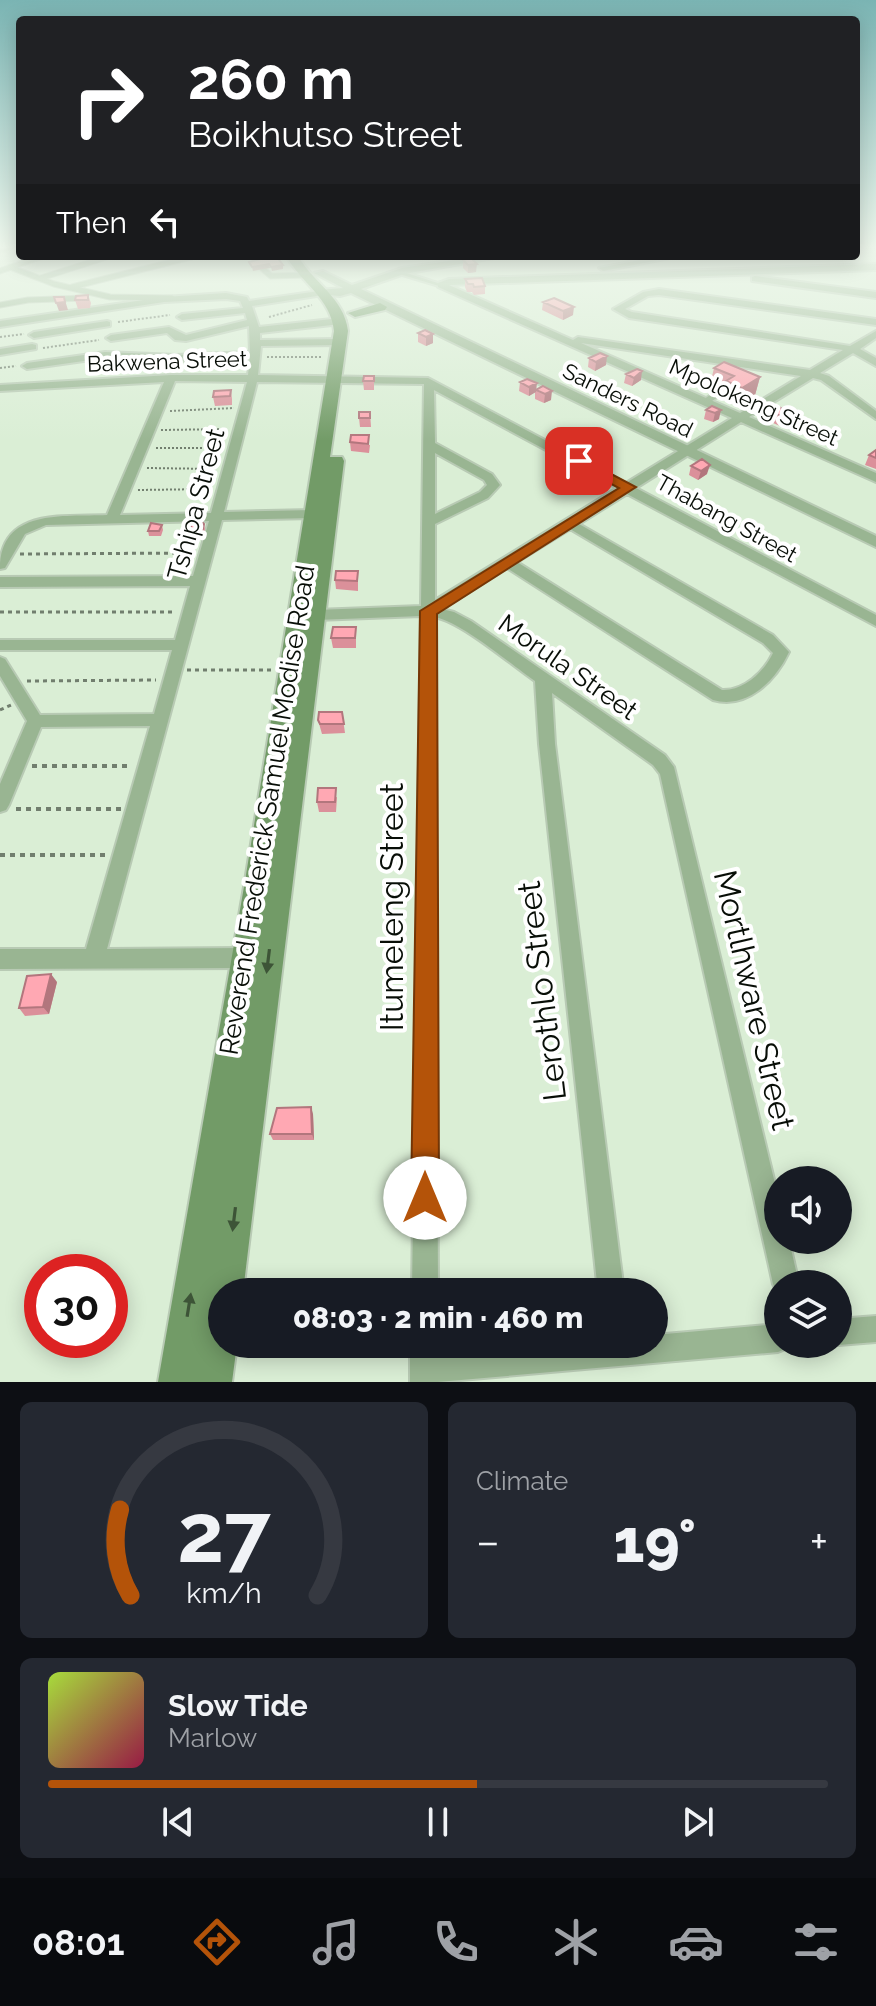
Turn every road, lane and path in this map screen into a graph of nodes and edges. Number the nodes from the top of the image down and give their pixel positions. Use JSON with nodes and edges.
{"nodes":[{"id":1,"x":89,"y":311,"type":"edge"},
{"id":2,"x":244,"y":311,"type":"edge"},
{"id":3,"x":335,"y":311,"type":"edge"},
{"id":4,"x":337,"y":311,"type":"edge"},
{"id":5,"x":343,"y":311,"type":"edge"},
{"id":6,"x":343,"y":311,"type":"edge"},
{"id":7,"x":500,"y":311,"type":"edge"},
{"id":8,"x":622,"y":311,"type":"edge"},
{"id":9,"x":800,"y":311,"type":"edge"},
{"id":10,"x":339,"y":314,"type":"junction"},
{"id":11,"x":405,"y":314,"type":"junction"},
{"id":12,"x":182,"y":317,"type":"joint"},
{"id":13,"x":32,"y":319,"type":"junction"},
{"id":14,"x":876,"y":322,"type":"edge"},
{"id":15,"x":0,"y":324,"type":"edge"},
{"id":16,"x":107,"y":324,"type":"joint"},
{"id":17,"x":253,"y":330,"type":"junction"},
{"id":18,"x":876,"y":334,"type":"edge"},
{"id":19,"x":0,"y":337,"type":"edge"},
{"id":20,"x":111,"y":338,"type":"joint"},
{"id":21,"x":560,"y":338,"type":"junction"},
{"id":22,"x":33,"y":341,"type":"junction"},
{"id":23,"x":852,"y":349,"type":"junction"},
{"id":24,"x":0,"y":352,"type":"edge"},
{"id":25,"x":876,"y":363,"type":"edge"},
{"id":26,"x":27,"y":365,"type":"junction"},
{"id":27,"x":0,"y":368,"type":"edge"},
{"id":28,"x":812,"y":374,"type":"junction"},
{"id":29,"x":171,"y":378,"type":"junction"},
{"id":30,"x":253,"y":378,"type":"junction"},
{"id":31,"x":429,"y":382,"type":"junction"},
{"id":32,"x":17,"y":387,"type":"junction"},
{"id":33,"x":0,"y":388,"type":"edge"},
{"id":34,"x":720,"y":392,"type":"dead end"},
{"id":35,"x":705,"y":402,"type":"junction"},
{"id":36,"x":246,"y":408,"type":"junction"},
{"id":37,"x":157,"y":411,"type":"junction"},
{"id":38,"x":876,"y":416,"type":"edge"},
{"id":39,"x":741,"y":418,"type":"junction"},
{"id":40,"x":241,"y":429,"type":"junction"},
{"id":41,"x":149,"y":430,"type":"junction"},
{"id":42,"x":429,"y":445,"type":"junction"},
{"id":43,"x":141,"y":448,"type":"junction"},
{"id":44,"x":237,"y":448,"type":"junction"},
{"id":45,"x":688,"y":452,"type":"junction"},
{"id":46,"x":133,"y":468,"type":"junction"},
{"id":47,"x":231,"y":469,"type":"junction"},
{"id":48,"x":876,"y":478,"type":"edge"},
{"id":49,"x":629,"y":487,"type":"junction"},
{"id":50,"x":226,"y":489,"type":"junction"},
{"id":51,"x":124,"y":490,"type":"junction"},
{"id":52,"x":313,"y":514,"type":"junction"},
{"id":53,"x":218,"y":517,"type":"junction"},
{"id":54,"x":112,"y":519,"type":"junction"},
{"id":55,"x":429,"y":522,"type":"junction"},
{"id":56,"x":570,"y":524,"type":"junction"},
{"id":57,"x":876,"y":542,"type":"edge"},
{"id":58,"x":208,"y":552,"type":"junction"},
{"id":59,"x":3,"y":560,"type":"edge"},
{"id":60,"x":509,"y":563,"type":"junction"},
{"id":61,"x":200,"y":581,"type":"junction"},
{"id":62,"x":0,"y":582,"type":"edge"},
{"id":63,"x":428,"y":611,"type":"junction"},
{"id":64,"x":0,"y":612,"type":"edge"},
{"id":65,"x":191,"y":612,"type":"junction"},
{"id":66,"x":316,"y":615,"type":"junction"},
{"id":67,"x":876,"y":621,"type":"edge"},
{"id":68,"x":0,"y":645,"type":"edge"},
{"id":69,"x":180,"y":645,"type":"junction"},
{"id":70,"x":0,"y":663,"type":"edge"},
{"id":71,"x":289,"y":670,"type":"junction"},
{"id":72,"x":173,"y":675,"type":"junction"},
{"id":73,"x":13,"y":681,"type":"junction"},
{"id":74,"x":543,"y":681,"type":"junction"},
{"id":75,"x":161,"y":720,"type":"junction"},
{"id":76,"x":35,"y":721,"type":"junction"},
{"id":77,"x":17,"y":766,"type":"junction"},
{"id":78,"x":148,"y":766,"type":"junction"},
{"id":79,"x":670,"y":776,"type":"joint"},
{"id":80,"x":8,"y":807,"type":"edge"},
{"id":81,"x":137,"y":810,"type":"junction"},
{"id":82,"x":0,"y":855,"type":"edge"},
{"id":83,"x":122,"y":855,"type":"junction"},
{"id":84,"x":94,"y":958,"type":"junction"},
{"id":85,"x":244,"y":958,"type":"junction"},
{"id":86,"x":0,"y":959,"type":"edge"},
{"id":87,"x":783,"y":1270,"type":"edge"},
{"id":88,"x":227,"y":1278,"type":"edge"},
{"id":89,"x":425,"y":1278,"type":"edge"},
{"id":90,"x":609,"y":1278,"type":"edge"},
{"id":91,"x":876,"y":1329,"type":"edge"},
{"id":92,"x":852,"y":1331,"type":"edge"},
{"id":93,"x":764,"y":1339,"type":"edge"},
{"id":94,"x":668,"y":1346,"type":"edge"},
{"id":95,"x":216,"y":1358,"type":"edge"},
{"id":96,"x":508,"y":1358,"type":"edge"},
{"id":97,"x":424,"y":1365,"type":"edge"},
{"id":98,"x":177,"y":1382,"type":"edge"},
{"id":99,"x":213,"y":1382,"type":"edge"}],
"edges":[{"from":1,"to":13,"type":"street"},
{"from":2,"to":17,"type":"street"},
{"from":3,"to":10,"type":"lane"},
{"from":4,"to":10,"type":"main road"},
{"from":5,"to":10,"type":"street"},
{"from":6,"to":10,"type":"street"},
{"from":7,"to":21,"type":"street","name":"Mpolokeng Street"},
{"from":8,"to":23,"type":"street"},
{"from":9,"to":14,"type":"street"},
{"from":10,"to":11,"type":"street"},
{"from":10,"to":11,"type":"street","name":"Sanders Road"},
{"from":10,"to":17,"type":"street"},
{"from":10,"to":17,"type":"street"},
{"from":10,"to":17,"type":"street"},
{"from":10,"to":17,"type":"path"},
{"from":10,"to":17,"type":"path"},
{"from":10,"to":30,"type":"street","name":"Bakwena Street"},
{"from":10,"to":31,"type":"street","name":"Thabang Street"},
{"from":10,"to":52,"type":"main road","name":"Reverend Frederick Samuel Modise Road"},
{"from":10,"to":66,"type":"main road","name":"Reverend Frederick Samuel Modise Road"},
{"from":11,"to":45,"type":"street","name":"Sanders Road"},
{"from":12,"to":16,"type":"path"},
{"from":12,"to":17,"type":"street"},
{"from":13,"to":15,"type":"street"},
{"from":13,"to":22,"type":"street"},
{"from":16,"to":22,"type":"street"},
{"from":17,"to":20,"type":"street"},
{"from":17,"to":26,"type":"street"},
{"from":17,"to":30,"type":"street","name":"Tshipa Street"},
{"from":18,"to":23,"type":"street"},
{"from":19,"to":22,"type":"path"},
{"from":20,"to":22,"type":"path"},
{"from":21,"to":28,"type":"street"},
{"from":21,"to":35,"type":"street","name":"Mpolokeng Street"},
{"from":22,"to":24,"type":"street"},
{"from":22,"to":26,"type":"street"},
{"from":23,"to":25,"type":"street"},
{"from":23,"to":28,"type":"street"},
{"from":26,"to":27,"type":"path"},
{"from":26,"to":32,"type":"street"},
{"from":28,"to":38,"type":"street"},
{"from":28,"to":39,"type":"street"},
{"from":29,"to":30,"type":"street","name":"Bakwena Street"},
{"from":29,"to":32,"type":"street","name":"Bakwena Street"},
{"from":29,"to":37,"type":"street"},
{"from":30,"to":36,"type":"street","name":"Tshipa Street"},
{"from":31,"to":42,"type":"street","name":"Itumeleng Street"},
{"from":31,"to":49,"type":"street","name":"Thabang Street"},
{"from":32,"to":33,"type":"street","name":"Bakwena Street"},
{"from":34,"to":35,"type":"lane"},
{"from":35,"to":39,"type":"street","name":"Mpolokeng Street"},
{"from":36,"to":37,"type":"path"},
{"from":36,"to":40,"type":"street","name":"Tshipa Street"},
{"from":37,"to":41,"type":"street"},
{"from":39,"to":45,"type":"street"},
{"from":39,"to":48,"type":"street","name":"Mpolokeng Street"},
{"from":40,"to":41,"type":"path"},
{"from":40,"to":44,"type":"street","name":"Tshipa Street"},
{"from":41,"to":43,"type":"street"},
{"from":42,"to":55,"type":"street","name":"Itumeleng Street"},
{"from":42,"to":55,"type":"street"},
{"from":43,"to":44,"type":"path"},
{"from":43,"to":46,"type":"street"},
{"from":44,"to":47,"type":"street","name":"Tshipa Street"},
{"from":45,"to":49,"type":"street"},
{"from":45,"to":57,"type":"street","name":"Sanders Road"},
{"from":46,"to":47,"type":"path"},
{"from":46,"to":51,"type":"street"},
{"from":47,"to":50,"type":"street","name":"Tshipa Street"},
{"from":49,"to":56,"type":"street"},
{"from":49,"to":67,"type":"street","name":"Thabang Street"},
{"from":50,"to":51,"type":"path"},
{"from":50,"to":53,"type":"street","name":"Tshipa Street"},
{"from":51,"to":54,"type":"street"},
{"from":52,"to":53,"type":"street"},
{"from":52,"to":71,"type":"main road","name":"Reverend Frederick Samuel Modise Road"},
{"from":53,"to":54,"type":"street"},
{"from":53,"to":58,"type":"street","name":"Tshipa Street"},
{"from":54,"to":59,"type":"street"},
{"from":55,"to":63,"type":"street","name":"Itumeleng Street"},
{"from":56,"to":60,"type":"street"},
{"from":56,"to":60,"type":"street"},
{"from":58,"to":59,"type":"path"},
{"from":58,"to":61,"type":"street","name":"Tshipa Street"},
{"from":60,"to":63,"type":"street"},
{"from":61,"to":62,"type":"street"},
{"from":61,"to":65,"type":"street","name":"Tshipa Street"},
{"from":63,"to":66,"type":"street"},
{"from":63,"to":74,"type":"street","name":"Morula Street"},
{"from":63,"to":89,"type":"street","name":"Itumeleng Street"},
{"from":64,"to":65,"type":"path"},
{"from":65,"to":69,"type":"street","name":"Tshipa Street"},
{"from":66,"to":88,"type":"main road","name":"Reverend Frederick Samuel Modise Road","one_way":true},
{"from":68,"to":69,"type":"street"},
{"from":69,"to":72,"type":"street","name":"Tshipa Street"},
{"from":70,"to":73,"type":"street"},
{"from":71,"to":72,"type":"path"},
{"from":71,"to":85,"type":"main road","name":"Reverend Frederick Samuel Modise Road"},
{"from":72,"to":73,"type":"path"},
{"from":72,"to":75,"type":"street","name":"Tshipa Street"},
{"from":73,"to":76,"type":"street"},
{"from":74,"to":79,"type":"street","name":"Morula Street"},
{"from":74,"to":90,"type":"street","name":"Lerothlo Street"},
{"from":75,"to":76,"type":"street"},
{"from":75,"to":78,"type":"street","name":"Tshipa Street"},
{"from":76,"to":77,"type":"street"},
{"from":77,"to":78,"type":"path"},
{"from":77,"to":80,"type":"street"},
{"from":78,"to":81,"type":"street","name":"Tshipa Street"},
{"from":79,"to":87,"type":"street","name":"Mortlhware Street"},
{"from":80,"to":81,"type":"path"},
{"from":81,"to":83,"type":"street","name":"Tshipa Street"},
{"from":82,"to":83,"type":"path"},
{"from":83,"to":84,"type":"street","name":"Tshipa Street"},
{"from":84,"to":85,"type":"street"},
{"from":84,"to":86,"type":"street"},
{"from":98,"to":85,"type":"main road","name":"Reverend Frederick Samuel Modise Road","one_way":true},
{"from":91,"to":92,"type":"street"},
{"from":93,"to":94,"type":"street"},
{"from":95,"to":99,"type":"main road"},
{"from":96,"to":97,"type":"street"}]}
